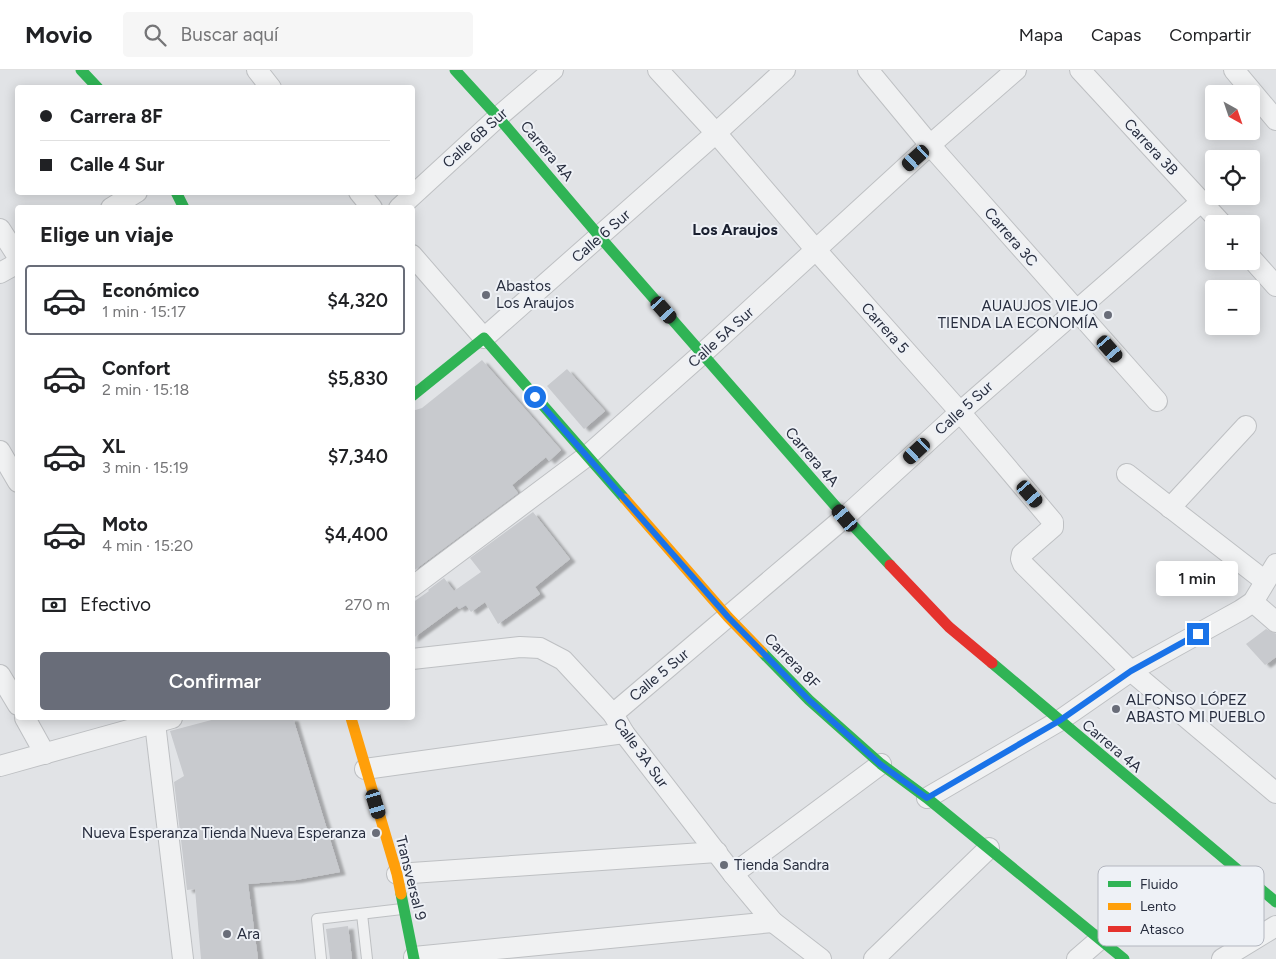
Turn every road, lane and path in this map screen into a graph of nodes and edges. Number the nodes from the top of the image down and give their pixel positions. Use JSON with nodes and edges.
{"nodes":[{"id":1,"x":81,"y":70,"type":"edge"},
{"id":2,"x":257,"y":70,"type":"edge"},
{"id":3,"x":456,"y":70,"type":"edge"},
{"id":4,"x":553,"y":70,"type":"edge"},
{"id":5,"x":658,"y":70,"type":"edge"},
{"id":6,"x":785,"y":70,"type":"edge"},
{"id":7,"x":868,"y":70,"type":"edge"},
{"id":8,"x":1016,"y":70,"type":"edge"},
{"id":9,"x":1080,"y":70,"type":"edge"},
{"id":10,"x":1234,"y":70,"type":"edge"},
{"id":11,"x":95,"y":85,"type":"edge"},
{"id":12,"x":269,"y":85,"type":"edge"},
{"id":13,"x":498,"y":117,"type":"junction"},
{"id":14,"x":1276,"y":120,"type":"edge"},
{"id":15,"x":716,"y":133,"type":"junction"},
{"id":16,"x":930,"y":145,"type":"junction"},
{"id":17,"x":415,"y":193,"type":"edge"},
{"id":18,"x":132,"y":195,"type":"edge"},
{"id":19,"x":361,"y":195,"type":"edge"},
{"id":20,"x":413,"y":195,"type":"edge"},
{"id":21,"x":1202,"y":201,"type":"junction"},
{"id":22,"x":116,"y":205,"type":"edge"},
{"id":23,"x":370,"y":205,"type":"edge"},
{"id":24,"x":402,"y":205,"type":"edge"},
{"id":25,"x":1214,"y":215,"type":"edge"},
{"id":26,"x":0,"y":229,"type":"edge"},
{"id":27,"x":600,"y":237,"type":"junction"},
{"id":28,"x":816,"y":250,"type":"junction"},
{"id":29,"x":15,"y":252,"type":"edge"},
{"id":30,"x":415,"y":258,"type":"edge"},
{"id":31,"x":15,"y":265,"type":"edge"},
{"id":32,"x":1260,"y":268,"type":"edge"},
{"id":33,"x":0,"y":274,"type":"edge"},
{"id":34,"x":1276,"y":286,"type":"edge"},
{"id":35,"x":1076,"y":310,"type":"junction"},
{"id":36,"x":484,"y":338,"type":"junction"},
{"id":37,"x":703,"y":353,"type":"junction"},
{"id":38,"x":415,"y":394,"type":"edge"},
{"id":39,"x":1157,"y":401,"type":"dead end"},
{"id":40,"x":960,"y":412,"type":"junction"},
{"id":41,"x":1246,"y":426,"type":"dead end"},
{"id":42,"x":0,"y":451,"type":"edge"},
{"id":43,"x":587,"y":456,"type":"junction"},
{"id":44,"x":1127,"y":474,"type":"dead end"},
{"id":45,"x":15,"y":477,"type":"edge"},
{"id":46,"x":1170,"y":508,"type":"junction"},
{"id":47,"x":845,"y":518,"type":"junction"},
{"id":48,"x":1276,"y":564,"type":"edge"},
{"id":49,"x":1265,"y":581,"type":"junction"},
{"id":50,"x":415,"y":585,"type":"edge"},
{"id":51,"x":1253,"y":602,"type":"junction"},
{"id":52,"x":728,"y":617,"type":"junction"},
{"id":53,"x":1276,"y":622,"type":"edge"},
{"id":54,"x":415,"y":659,"type":"edge"},
{"id":55,"x":1131,"y":671,"type":"junction"},
{"id":56,"x":0,"y":675,"type":"edge"},
{"id":57,"x":15,"y":700,"type":"edge"},
{"id":58,"x":613,"y":714,"type":"junction"},
{"id":59,"x":25,"y":720,"type":"edge"},
{"id":60,"x":157,"y":720,"type":"edge"},
{"id":61,"x":160,"y":720,"type":"edge"},
{"id":62,"x":352,"y":720,"type":"edge"},
{"id":63,"x":1059,"y":721,"type":"junction"},
{"id":64,"x":624,"y":733,"type":"junction"},
{"id":65,"x":46,"y":754,"type":"junction"},
{"id":66,"x":880,"y":764,"type":"junction"},
{"id":67,"x":0,"y":766,"type":"edge"},
{"id":68,"x":365,"y":769,"type":"junction"},
{"id":69,"x":1276,"y":793,"type":"edge"},
{"id":70,"x":927,"y":798,"type":"junction"},
{"id":71,"x":989,"y":848,"type":"junction"},
{"id":72,"x":717,"y":852,"type":"junction"},
{"id":73,"x":1233,"y":866,"type":"edge"},
{"id":74,"x":397,"y":874,"type":"junction"},
{"id":75,"x":733,"y":874,"type":"junction"},
{"id":76,"x":1264,"y":892,"type":"edge"},
{"id":77,"x":1276,"y":902,"type":"edge"},
{"id":78,"x":404,"y":909,"type":"junction"},
{"id":79,"x":362,"y":914,"type":"junction"},
{"id":80,"x":773,"y":922,"type":"junction"},
{"id":81,"x":1276,"y":926,"type":"edge"},
{"id":82,"x":1264,"y":933,"type":"edge"},
{"id":83,"x":1098,"y":939,"type":"edge"},
{"id":84,"x":1098,"y":941,"type":"edge"},
{"id":85,"x":1107,"y":946,"type":"edge"},
{"id":86,"x":1243,"y":946,"type":"edge"},
{"id":87,"x":414,"y":958,"type":"edge"},
{"id":88,"x":183,"y":959,"type":"edge"},
{"id":89,"x":321,"y":959,"type":"edge"},
{"id":90,"x":367,"y":959,"type":"edge"},
{"id":91,"x":821,"y":959,"type":"edge"},
{"id":92,"x":874,"y":959,"type":"edge"},
{"id":93,"x":1077,"y":959,"type":"edge"},
{"id":94,"x":1124,"y":959,"type":"edge"},
{"id":95,"x":1222,"y":959,"type":"edge"}],
"edges":[{"from":1,"to":11,"type":"street"},
{"from":2,"to":12,"type":"street"},
{"from":3,"to":13,"type":"street","name":"Carrera 4A"},
{"from":4,"to":13,"type":"street","name":"Calle 6B Sur"},
{"from":5,"to":15,"type":"street","name":"Carrera 5"},
{"from":6,"to":15,"type":"street","name":"Calle 6 Sur"},
{"from":7,"to":16,"type":"street","name":"Carrera 3C"},
{"from":8,"to":16,"type":"street","name":"Calle 5A Sur"},
{"from":9,"to":21,"type":"street","name":"Carrera 3B"},
{"from":10,"to":14,"type":"street"},
{"from":13,"to":17,"type":"street","name":"Calle 6B Sur"},
{"from":13,"to":27,"type":"street","name":"Carrera 4A"},
{"from":15,"to":27,"type":"street","name":"Calle 6 Sur"},
{"from":15,"to":28,"type":"street","name":"Carrera 5"},
{"from":16,"to":28,"type":"street","name":"Calle 5A Sur"},
{"from":16,"to":35,"type":"street","name":"Carrera 3C"},
{"from":18,"to":22,"type":"street"},
{"from":19,"to":23,"type":"street"},
{"from":20,"to":24,"type":"street","name":"Calle 6B Sur"},
{"from":21,"to":25,"type":"street","name":"Carrera 3B"},
{"from":21,"to":35,"type":"street","name":"Calle 5 Sur"},
{"from":26,"to":29,"type":"street"},
{"from":27,"to":36,"type":"street","name":"Calle 6 Sur"},
{"from":27,"to":37,"type":"street","name":"Carrera 4A"},
{"from":28,"to":37,"type":"street","name":"Calle 5A Sur"},
{"from":28,"to":40,"type":"street","name":"Carrera 5"},
{"from":30,"to":36,"type":"street"},
{"from":31,"to":33,"type":"street"},
{"from":32,"to":34,"type":"street"},
{"from":35,"to":39,"type":"street","name":"Carrera 3C"},
{"from":35,"to":40,"type":"street","name":"Calle 5 Sur"},
{"from":36,"to":38,"type":"street","name":"Calle 6 Sur"},
{"from":36,"to":43,"type":"street","name":"Carrera 8F"},
{"from":37,"to":43,"type":"street","name":"Calle 5A Sur"},
{"from":37,"to":47,"type":"street","name":"Carrera 4A"},
{"from":40,"to":47,"type":"street","name":"Calle 5 Sur"},
{"from":40,"to":55,"type":"street","name":"Carrera 5"},
{"from":41,"to":46,"type":"street"},
{"from":42,"to":45,"type":"street"},
{"from":43,"to":50,"type":"street","name":"Calle 5A Sur"},
{"from":43,"to":52,"type":"street","name":"Carrera 8F"},
{"from":44,"to":46,"type":"street"},
{"from":46,"to":49,"type":"street"},
{"from":47,"to":52,"type":"street","name":"Calle 5 Sur"},
{"from":47,"to":63,"type":"street","name":"Carrera 4A"},
{"from":48,"to":49,"type":"street"},
{"from":49,"to":51,"type":"street"},
{"from":51,"to":53,"type":"street"},
{"from":51,"to":55,"type":"street"},
{"from":52,"to":58,"type":"street","name":"Calle 5 Sur"},
{"from":52,"to":66,"type":"street","name":"Carrera 8F"},
{"from":54,"to":58,"type":"street","name":"Calle 3A Sur"},
{"from":55,"to":63,"type":"street"},
{"from":55,"to":69,"type":"street"},
{"from":56,"to":57,"type":"street"},
{"from":58,"to":64,"type":"street","name":"Calle 3A Sur"},
{"from":59,"to":65,"type":"street"},
{"from":60,"to":65,"type":"street"},
{"from":61,"to":88,"type":"street"},
{"from":62,"to":68,"type":"street","name":"Transversal 9"},
{"from":63,"to":70,"type":"street"},
{"from":63,"to":73,"type":"street","name":"Carrera 4A"},
{"from":64,"to":68,"type":"street"},
{"from":64,"to":72,"type":"street","name":"Calle 3A Sur"},
{"from":65,"to":67,"type":"street"},
{"from":66,"to":70,"type":"street","name":"Carrera 8F"},
{"from":66,"to":75,"type":"street"},
{"from":68,"to":74,"type":"street","name":"Transversal 9"},
{"from":70,"to":71,"type":"street","name":"Carrera 8F"},
{"from":71,"to":83,"type":"street","name":"Carrera 8F"},
{"from":71,"to":92,"type":"street"},
{"from":72,"to":74,"type":"street"},
{"from":72,"to":75,"type":"street","name":"Calle 3A Sur"},
{"from":74,"to":78,"type":"street","name":"Transversal 9"},
{"from":75,"to":80,"type":"street","name":"Calle 3A Sur"},
{"from":76,"to":77,"type":"street","name":"Carrera 4A"},
{"from":78,"to":79,"type":"lane"},
{"from":78,"to":87,"type":"street","name":"Transversal 9"},
{"from":79,"to":89,"type":"lane"},
{"from":79,"to":90,"type":"lane"},
{"from":80,"to":87,"type":"street"},
{"from":80,"to":91,"type":"street","name":"Calle 3A Sur"},
{"from":81,"to":82,"type":"street"},
{"from":84,"to":93,"type":"street"},
{"from":85,"to":94,"type":"street","name":"Carrera 8F"},
{"from":86,"to":95,"type":"street"}]}
